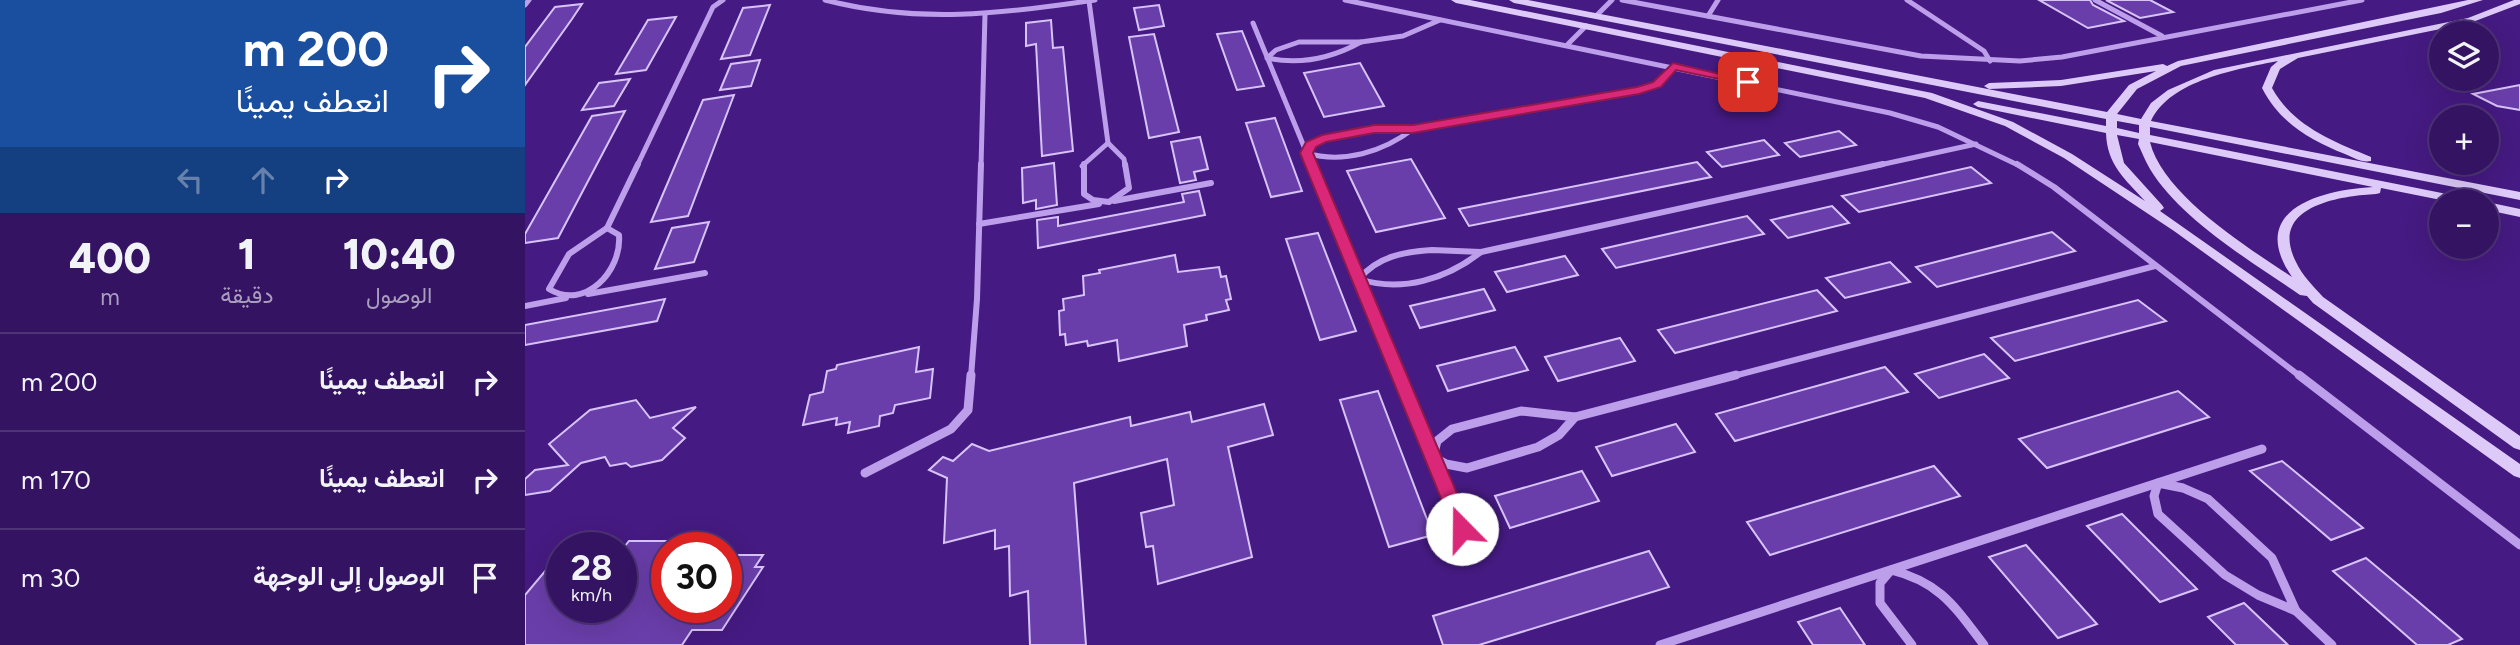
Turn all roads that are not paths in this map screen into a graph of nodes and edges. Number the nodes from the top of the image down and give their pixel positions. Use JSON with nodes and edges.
{"nodes":[{"id":1,"x":529,"y":0,"type":"edge"},
{"id":2,"x":723,"y":0,"type":"edge"},
{"id":3,"x":825,"y":0,"type":"edge"},
{"id":4,"x":1095,"y":0,"type":"edge"},
{"id":5,"x":1345,"y":0,"type":"edge"},
{"id":6,"x":1455,"y":0,"type":"edge"},
{"id":7,"x":1514,"y":0,"type":"edge"},
{"id":8,"x":1612,"y":0,"type":"edge"},
{"id":9,"x":1622,"y":0,"type":"edge"},
{"id":10,"x":1718,"y":0,"type":"edge"},
{"id":11,"x":1907,"y":0,"type":"edge"},
{"id":12,"x":2095,"y":0,"type":"edge"},
{"id":13,"x":2362,"y":0,"type":"edge"},
{"id":14,"x":2478,"y":0,"type":"edge"},
{"id":15,"x":1089,"y":1,"type":"edge"},
{"id":16,"x":2520,"y":1,"type":"edge"},
{"id":17,"x":525,"y":5,"type":"edge"},
{"id":18,"x":985,"y":14,"type":"junction"},
{"id":19,"x":1597,"y":16,"type":"junction"},
{"id":20,"x":1708,"y":16,"type":"junction"},
{"id":21,"x":1440,"y":20,"type":"junction"},
{"id":22,"x":1253,"y":23,"type":"dead end"},
{"id":23,"x":1586,"y":26,"type":"junction"},
{"id":24,"x":2162,"y":37,"type":"junction"},
{"id":25,"x":1361,"y":42,"type":"junction"},
{"id":26,"x":1569,"y":44,"type":"junction"},
{"id":27,"x":1768,"y":50,"type":"junction"},
{"id":28,"x":2295,"y":56,"type":"junction"},
{"id":29,"x":1267,"y":58,"type":"junction"},
{"id":30,"x":1761,"y":61,"type":"junction"},
{"id":31,"x":1990,"y":61,"type":"junction"},
{"id":32,"x":2178,"y":64,"type":"junction"},
{"id":33,"x":1673,"y":66,"type":"junction"},
{"id":34,"x":1935,"y":82,"type":"junction"},
{"id":35,"x":1929,"y":94,"type":"junction"},
{"id":36,"x":2111,"y":116,"type":"junction"},
{"id":37,"x":2144,"y":122,"type":"junction"},
{"id":38,"x":1413,"y":129,"type":"junction"},
{"id":39,"x":2109,"y":131,"type":"junction"},
{"id":40,"x":2142,"y":137,"type":"junction"},
{"id":41,"x":1108,"y":143,"type":"junction"},
{"id":42,"x":1976,"y":144,"type":"junction"},
{"id":43,"x":1306,"y":153,"type":"junction"},
{"id":44,"x":2404,"y":174,"type":"junction"},
{"id":45,"x":1211,"y":183,"type":"dead end"},
{"id":46,"x":2402,"y":189,"type":"junction"},
{"id":47,"x":2429,"y":194,"type":"edge"},
{"id":48,"x":2520,"y":197,"type":"edge"},
{"id":49,"x":1109,"y":202,"type":"junction"},
{"id":50,"x":2499,"y":209,"type":"edge"},
{"id":51,"x":2520,"y":213,"type":"edge"},
{"id":52,"x":979,"y":224,"type":"junction"},
{"id":53,"x":607,"y":228,"type":"junction"},
{"id":54,"x":2178,"y":228,"type":"junction"},
{"id":55,"x":1481,"y":253,"type":"junction"},
{"id":56,"x":2155,"y":266,"type":"junction"},
{"id":57,"x":705,"y":273,"type":"dead end"},
{"id":58,"x":1359,"y":279,"type":"junction"},
{"id":59,"x":572,"y":297,"type":"junction"},
{"id":60,"x":2318,"y":300,"type":"junction"},
{"id":61,"x":525,"y":306,"type":"edge"},
{"id":62,"x":1575,"y":417,"type":"junction"},
{"id":63,"x":2520,"y":444,"type":"edge"},
{"id":64,"x":2262,"y":449,"type":"dead end"},
{"id":65,"x":1433,"y":457,"type":"junction"},
{"id":66,"x":865,"y":472,"type":"dead end"},
{"id":67,"x":2520,"y":472,"type":"edge"},
{"id":68,"x":2158,"y":483,"type":"junction"},
{"id":69,"x":2520,"y":545,"type":"edge"},
{"id":70,"x":1472,"y":553,"type":"dead end"},
{"id":71,"x":1891,"y":570,"type":"junction"},
{"id":72,"x":2296,"y":611,"type":"junction"},
{"id":73,"x":1660,"y":645,"type":"edge"},
{"id":74,"x":1912,"y":645,"type":"edge"},
{"id":75,"x":1984,"y":645,"type":"edge"},
{"id":76,"x":2332,"y":645,"type":"edge"}],
"edges":[{"from":1,"to":17,"type":"street"},
{"from":2,"to":53,"type":"street"},
{"from":3,"to":18,"type":"street"},
{"from":4,"to":15,"type":"street"},
{"from":5,"to":21,"type":"street"},
{"from":6,"to":23,"type":"main road"},
{"from":7,"to":19,"type":"main road"},
{"from":8,"to":19,"type":"street"},
{"from":9,"to":20,"type":"street"},
{"from":10,"to":20,"type":"street"},
{"from":11,"to":31,"type":"street"},
{"from":12,"to":24,"type":"street"},
{"from":13,"to":24,"type":"street"},
{"from":14,"to":32,"type":"main road"},
{"from":15,"to":18,"type":"street"},
{"from":15,"to":41,"type":"street"},
{"from":16,"to":28,"type":"main road"},
{"from":18,"to":52,"type":"street"},
{"from":19,"to":27,"type":"main road"},
{"from":20,"to":31,"type":"street"},
{"from":21,"to":25,"type":"street"},
{"from":21,"to":26,"type":"street"},
{"from":22,"to":29,"type":"street"},
{"from":23,"to":26,"type":"street"},
{"from":23,"to":30,"type":"main road"},
{"from":24,"to":31,"type":"street"},
{"from":25,"to":29,"type":"street"},
{"from":25,"to":29,"type":"street"},
{"from":26,"to":33,"type":"street"},
{"from":27,"to":30,"type":"main road"},
{"from":27,"to":34,"type":"main road"},
{"from":28,"to":37,"type":"main road"},
{"from":28,"to":44,"type":"main road"},
{"from":29,"to":43,"type":"street"},
{"from":30,"to":35,"type":"main road"},
{"from":32,"to":34,"type":"main road"},
{"from":32,"to":36,"type":"main road"},
{"from":33,"to":38,"type":"street"},
{"from":33,"to":42,"type":"street"},
{"from":34,"to":36,"type":"main road"},
{"from":35,"to":39,"type":"main road"},
{"from":35,"to":54,"type":"main road"},
{"from":36,"to":37,"type":"main road"},
{"from":36,"to":39,"type":"main road"},
{"from":37,"to":40,"type":"main road"},
{"from":37,"to":44,"type":"main road"},
{"from":38,"to":43,"type":"street"},
{"from":38,"to":43,"type":"street"},
{"from":39,"to":40,"type":"main road"},
{"from":39,"to":54,"type":"main road"},
{"from":40,"to":46,"type":"main road"},
{"from":40,"to":60,"type":"main road"},
{"from":41,"to":49,"type":"street"},
{"from":41,"to":49,"type":"street"},
{"from":42,"to":55,"type":"street"},
{"from":42,"to":56,"type":"street"},
{"from":43,"to":58,"type":"street"},
{"from":44,"to":48,"type":"main road"},
{"from":45,"to":49,"type":"street"},
{"from":46,"to":47,"type":"main road"},
{"from":46,"to":60,"type":"main road"},
{"from":49,"to":52,"type":"street"},
{"from":50,"to":51,"type":"main road"},
{"from":52,"to":66,"type":"street"},
{"from":53,"to":59,"type":"street"},
{"from":53,"to":59,"type":"street"},
{"from":54,"to":67,"type":"main road"},
{"from":55,"to":58,"type":"street"},
{"from":55,"to":58,"type":"street"},
{"from":56,"to":62,"type":"street"},
{"from":56,"to":69,"type":"street"},
{"from":57,"to":59,"type":"street"},
{"from":58,"to":65,"type":"street"},
{"from":59,"to":61,"type":"street"},
{"from":60,"to":63,"type":"main road"},
{"from":62,"to":65,"type":"street"},
{"from":62,"to":65,"type":"street"},
{"from":64,"to":68,"type":"street"},
{"from":65,"to":70,"type":"street"},
{"from":68,"to":71,"type":"street"},
{"from":68,"to":72,"type":"street"},
{"from":68,"to":72,"type":"street"},
{"from":71,"to":73,"type":"street"},
{"from":71,"to":74,"type":"street"},
{"from":71,"to":75,"type":"street"},
{"from":72,"to":76,"type":"street"}]}
